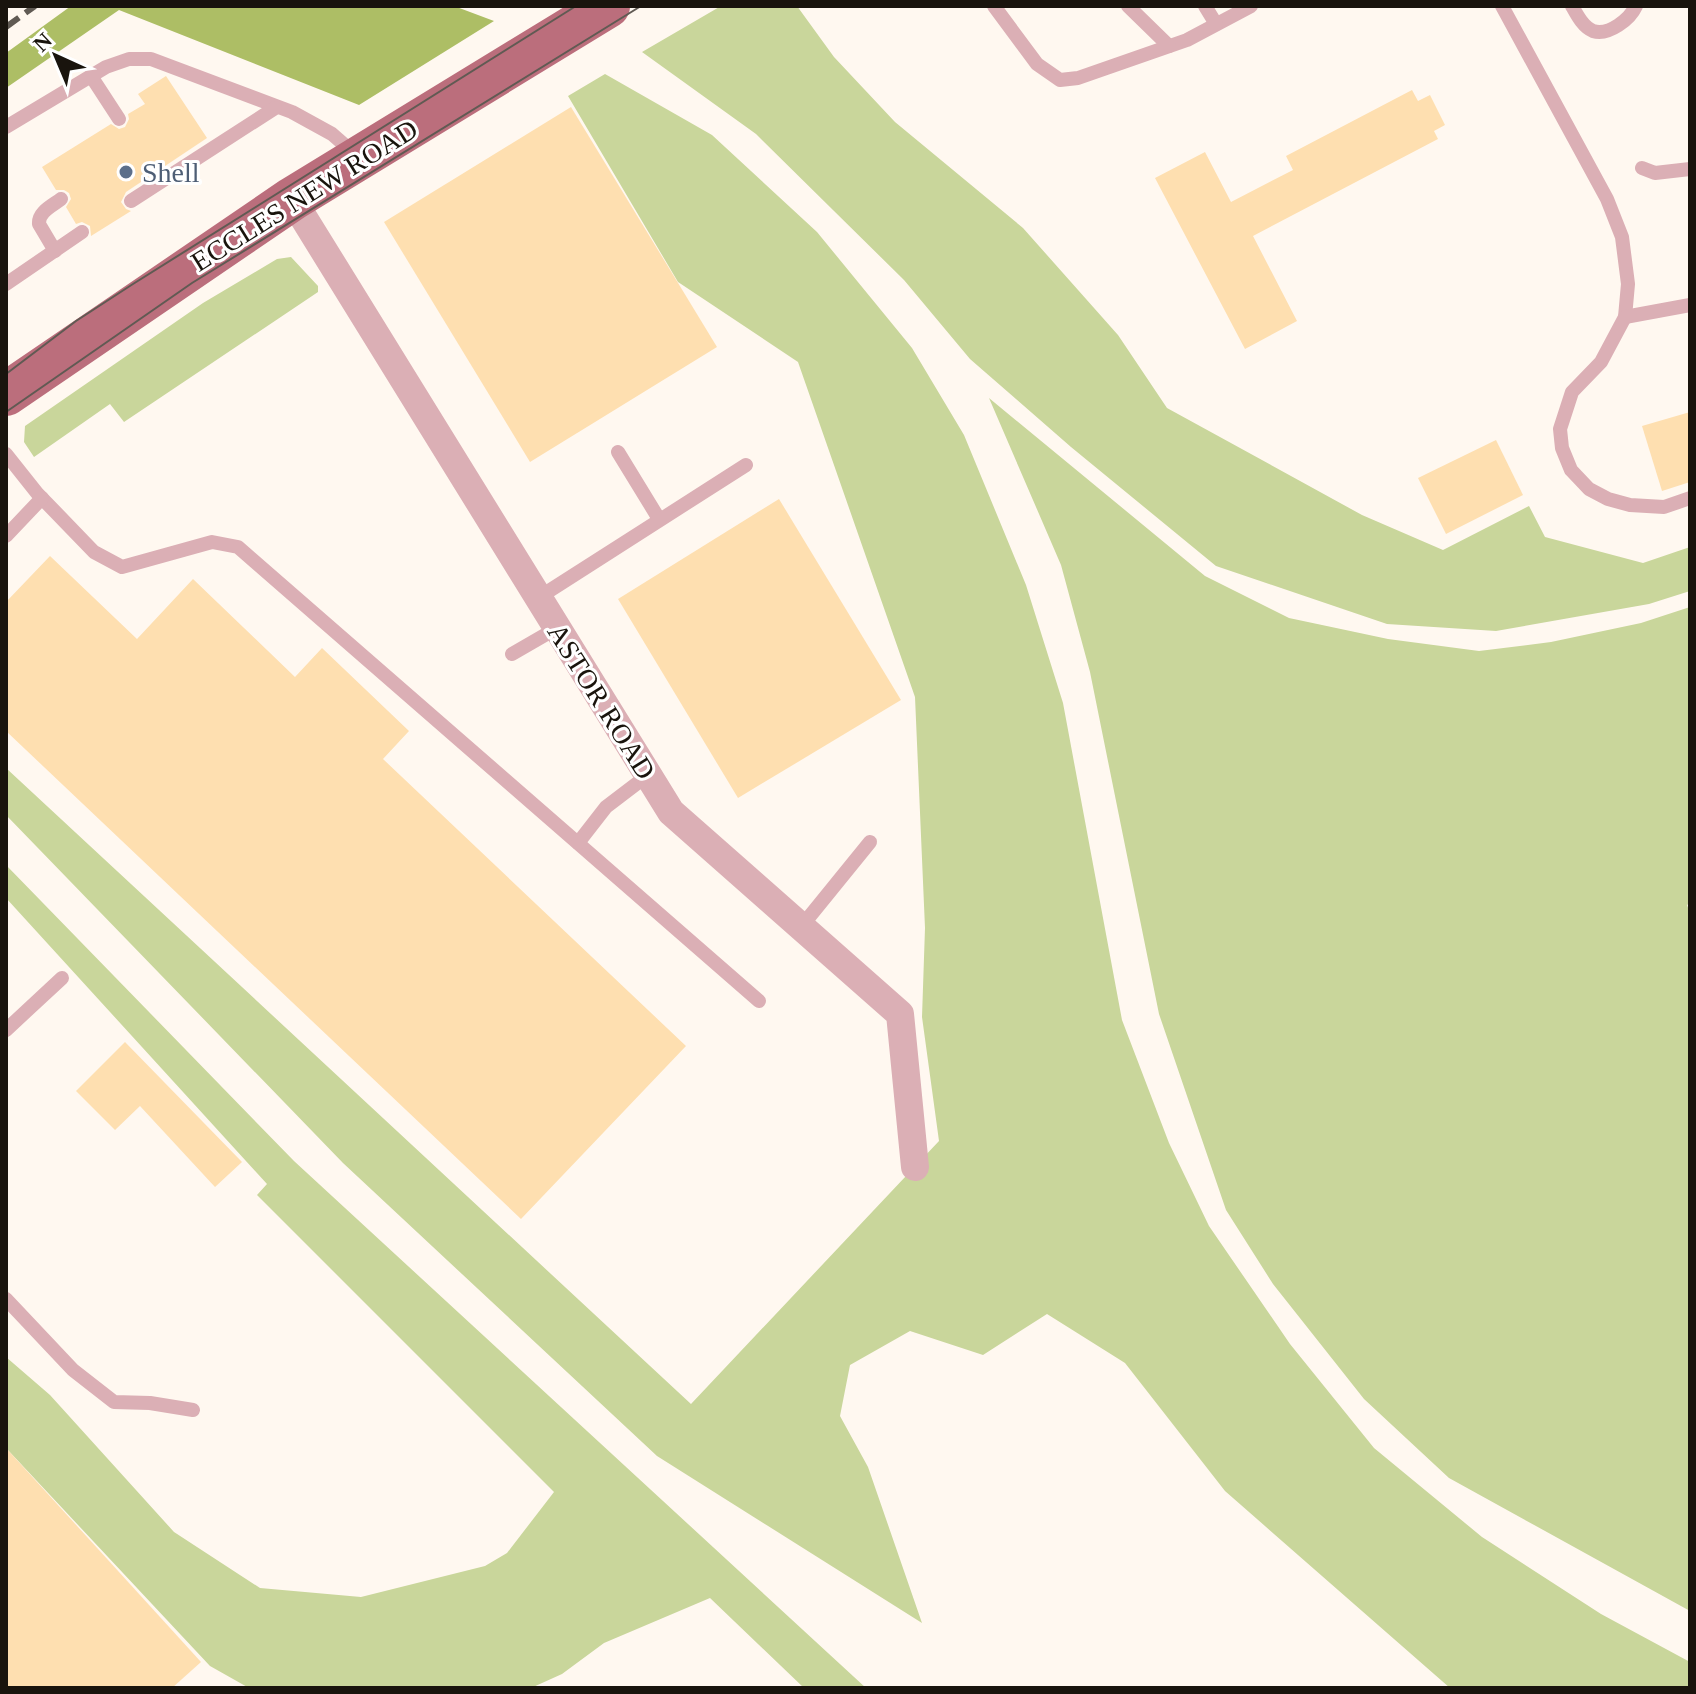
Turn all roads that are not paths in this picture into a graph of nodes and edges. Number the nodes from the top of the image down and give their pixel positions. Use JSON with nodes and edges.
{"nodes":[{"id":1,"x":608,"y":6,"type":"edge"},
{"id":2,"x":994,"y":6,"type":"edge"},
{"id":3,"x":1128,"y":6,"type":"edge"},
{"id":4,"x":1205,"y":6,"type":"edge"},
{"id":5,"x":1251,"y":6,"type":"edge"},
{"id":6,"x":1502,"y":6,"type":"edge"},
{"id":7,"x":1572,"y":6,"type":"edge"},
{"id":8,"x":1636,"y":6,"type":"edge"},
{"id":9,"x":1216,"y":24,"type":"junction"},
{"id":10,"x":1169,"y":46,"type":"junction"},
{"id":11,"x":91,"y":76,"type":"junction"},
{"id":12,"x":275,"y":108,"type":"junction"},
{"id":13,"x":119,"y":119,"type":"dead end"},
{"id":14,"x":6,"y":127,"type":"edge"},
{"id":15,"x":359,"y":158,"type":"junction"},
{"id":16,"x":1642,"y":168,"type":"dead end"},
{"id":17,"x":1690,"y":169,"type":"edge"},
{"id":18,"x":61,"y":199,"type":"dead end"},
{"id":19,"x":292,"y":199,"type":"junction"},
{"id":20,"x":131,"y":201,"type":"dead end"},
{"id":21,"x":82,"y":232,"type":"dead end"},
{"id":22,"x":55,"y":251,"type":"junction"},
{"id":23,"x":6,"y":284,"type":"edge"},
{"id":24,"x":1690,"y":305,"type":"edge"},
{"id":25,"x":1625,"y":317,"type":"junction"},
{"id":26,"x":8,"y":390,"type":"edge"},
{"id":27,"x":618,"y":452,"type":"dead end"},
{"id":28,"x":6,"y":454,"type":"edge"},
{"id":29,"x":746,"y":465,"type":"dead end"},
{"id":30,"x":42,"y":498,"type":"junction"},
{"id":31,"x":1690,"y":498,"type":"edge"},
{"id":32,"x":659,"y":519,"type":"junction"},
{"id":33,"x":6,"y":536,"type":"edge"},
{"id":34,"x":538,"y":598,"type":"junction"},
{"id":35,"x":557,"y":628,"type":"junction"},
{"id":36,"x":512,"y":654,"type":"dead end"},
{"id":37,"x":648,"y":775,"type":"junction"},
{"id":38,"x":870,"y":842,"type":"dead end"},
{"id":39,"x":578,"y":843,"type":"junction"},
{"id":40,"x":801,"y":927,"type":"junction"},
{"id":41,"x":62,"y":978,"type":"dead end"},
{"id":42,"x":759,"y":1001,"type":"dead end"},
{"id":43,"x":6,"y":1030,"type":"edge"},
{"id":44,"x":915,"y":1167,"type":"dead end"},
{"id":45,"x":6,"y":1299,"type":"edge"},
{"id":46,"x":193,"y":1410,"type":"dead end"}],
"edges":[{"from":1,"to":15,"type":"main road","name":"ECCLES NEW ROAD"},
{"from":2,"to":10,"type":"lane"},
{"from":3,"to":10,"type":"lane"},
{"from":4,"to":9,"type":"lane"},
{"from":5,"to":9,"type":"lane"},
{"from":6,"to":25,"type":"lane"},
{"from":7,"to":8,"type":"lane"},
{"from":9,"to":10,"type":"lane"},
{"from":11,"to":12,"type":"lane"},
{"from":11,"to":13,"type":"lane"},
{"from":11,"to":14,"type":"lane"},
{"from":12,"to":15,"type":"lane"},
{"from":12,"to":20,"type":"lane"},
{"from":15,"to":19,"type":"main road","name":"ECCLES NEW ROAD"},
{"from":16,"to":17,"type":"lane"},
{"from":18,"to":22,"type":"lane"},
{"from":19,"to":26,"type":"main road","name":"ECCLES NEW ROAD"},
{"from":19,"to":34,"type":"street","name":"ASTOR ROAD"},
{"from":21,"to":22,"type":"lane"},
{"from":22,"to":23,"type":"lane"},
{"from":24,"to":25,"type":"lane"},
{"from":25,"to":31,"type":"lane"},
{"from":27,"to":32,"type":"lane"},
{"from":28,"to":30,"type":"lane"},
{"from":29,"to":32,"type":"lane"},
{"from":30,"to":33,"type":"lane"},
{"from":30,"to":39,"type":"lane"},
{"from":32,"to":34,"type":"lane"},
{"from":34,"to":35,"type":"street","name":"ASTOR ROAD"},
{"from":35,"to":36,"type":"lane"},
{"from":35,"to":37,"type":"street","name":"ASTOR ROAD"},
{"from":37,"to":39,"type":"lane"},
{"from":37,"to":40,"type":"street","name":"ASTOR ROAD"},
{"from":38,"to":40,"type":"lane"},
{"from":39,"to":42,"type":"lane"},
{"from":40,"to":44,"type":"street","name":"ASTOR ROAD"},
{"from":41,"to":43,"type":"lane"},
{"from":45,"to":46,"type":"lane"}]}
